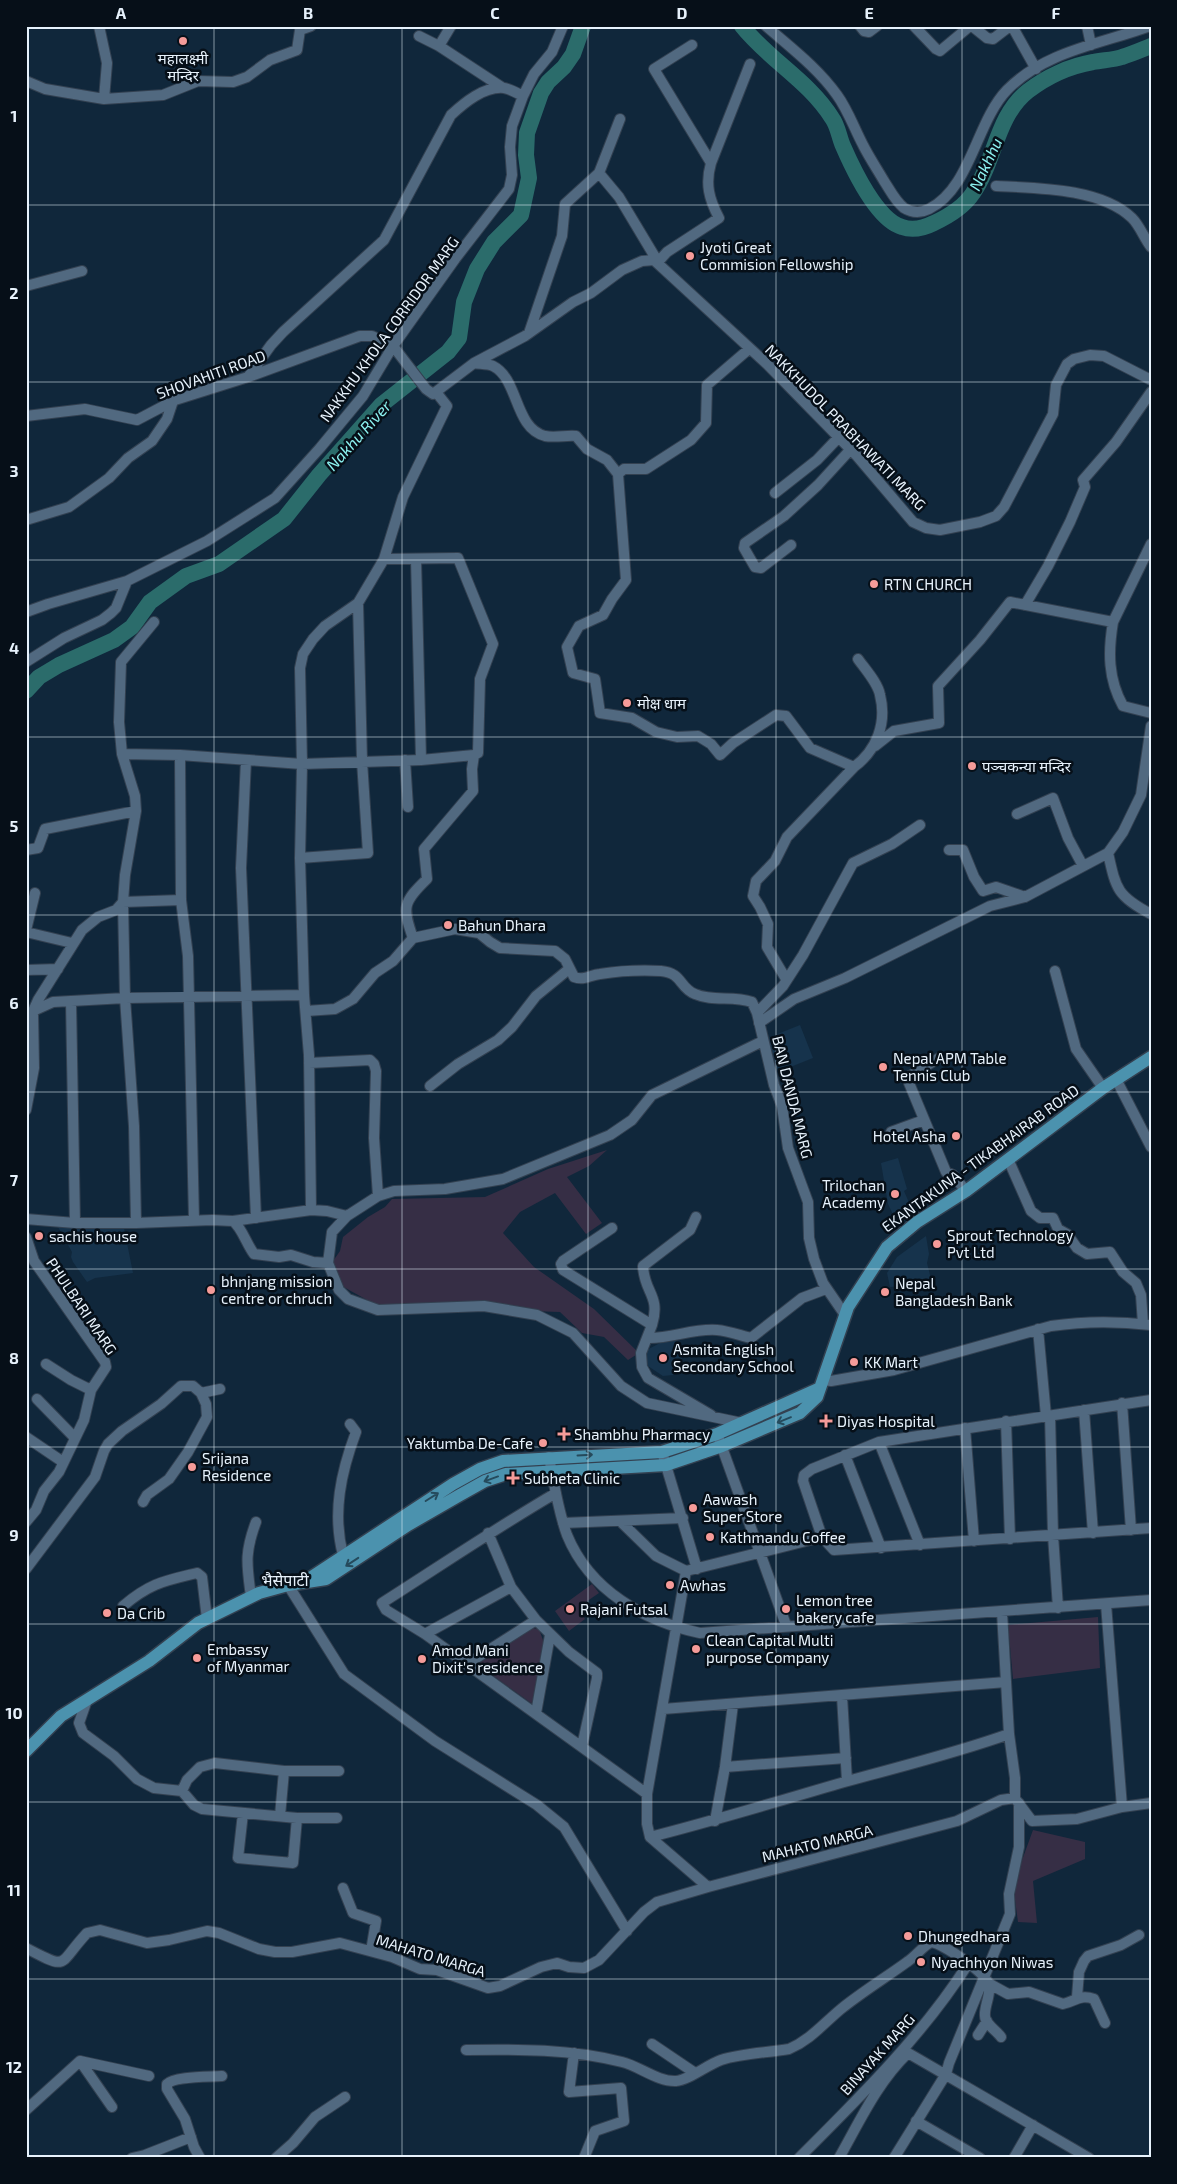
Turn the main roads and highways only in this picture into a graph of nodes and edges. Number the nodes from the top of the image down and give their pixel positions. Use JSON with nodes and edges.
{"nodes":[{"id":1,"x":1151,"y":1057,"type":"edge"},
{"id":2,"x":821,"y":1385,"type":"junction"},
{"id":3,"x":405,"y":1521,"type":"junction"},
{"id":4,"x":304,"y":1582,"type":"junction"},
{"id":5,"x":26,"y":1751,"type":"edge"}],
"edges":[{"from":1,"to":2,"type":"main road","name":"EKANTAKUNA - TIKABHAIRAB ROAD"},
{"from":3,"to":2,"type":"main road","name":"EKANTAKUNA - TIKABHAIRAB ROAD","one_way":true},
{"from":2,"to":3,"type":"main road","name":"EKANTAKUNA - TIKABHAIRAB ROAD","one_way":true},
{"from":3,"to":4,"type":"main road","name":"EKANTAKUNA - TIKABHAIRAB ROAD"},
{"from":3,"to":4,"type":"main road","name":"EKANTAKUNA - TIKABHAIRAB ROAD","one_way":true},
{"from":4,"to":5,"type":"main road","name":"EKANTAKUNA - TIKABHAIRAB ROAD"}]}
